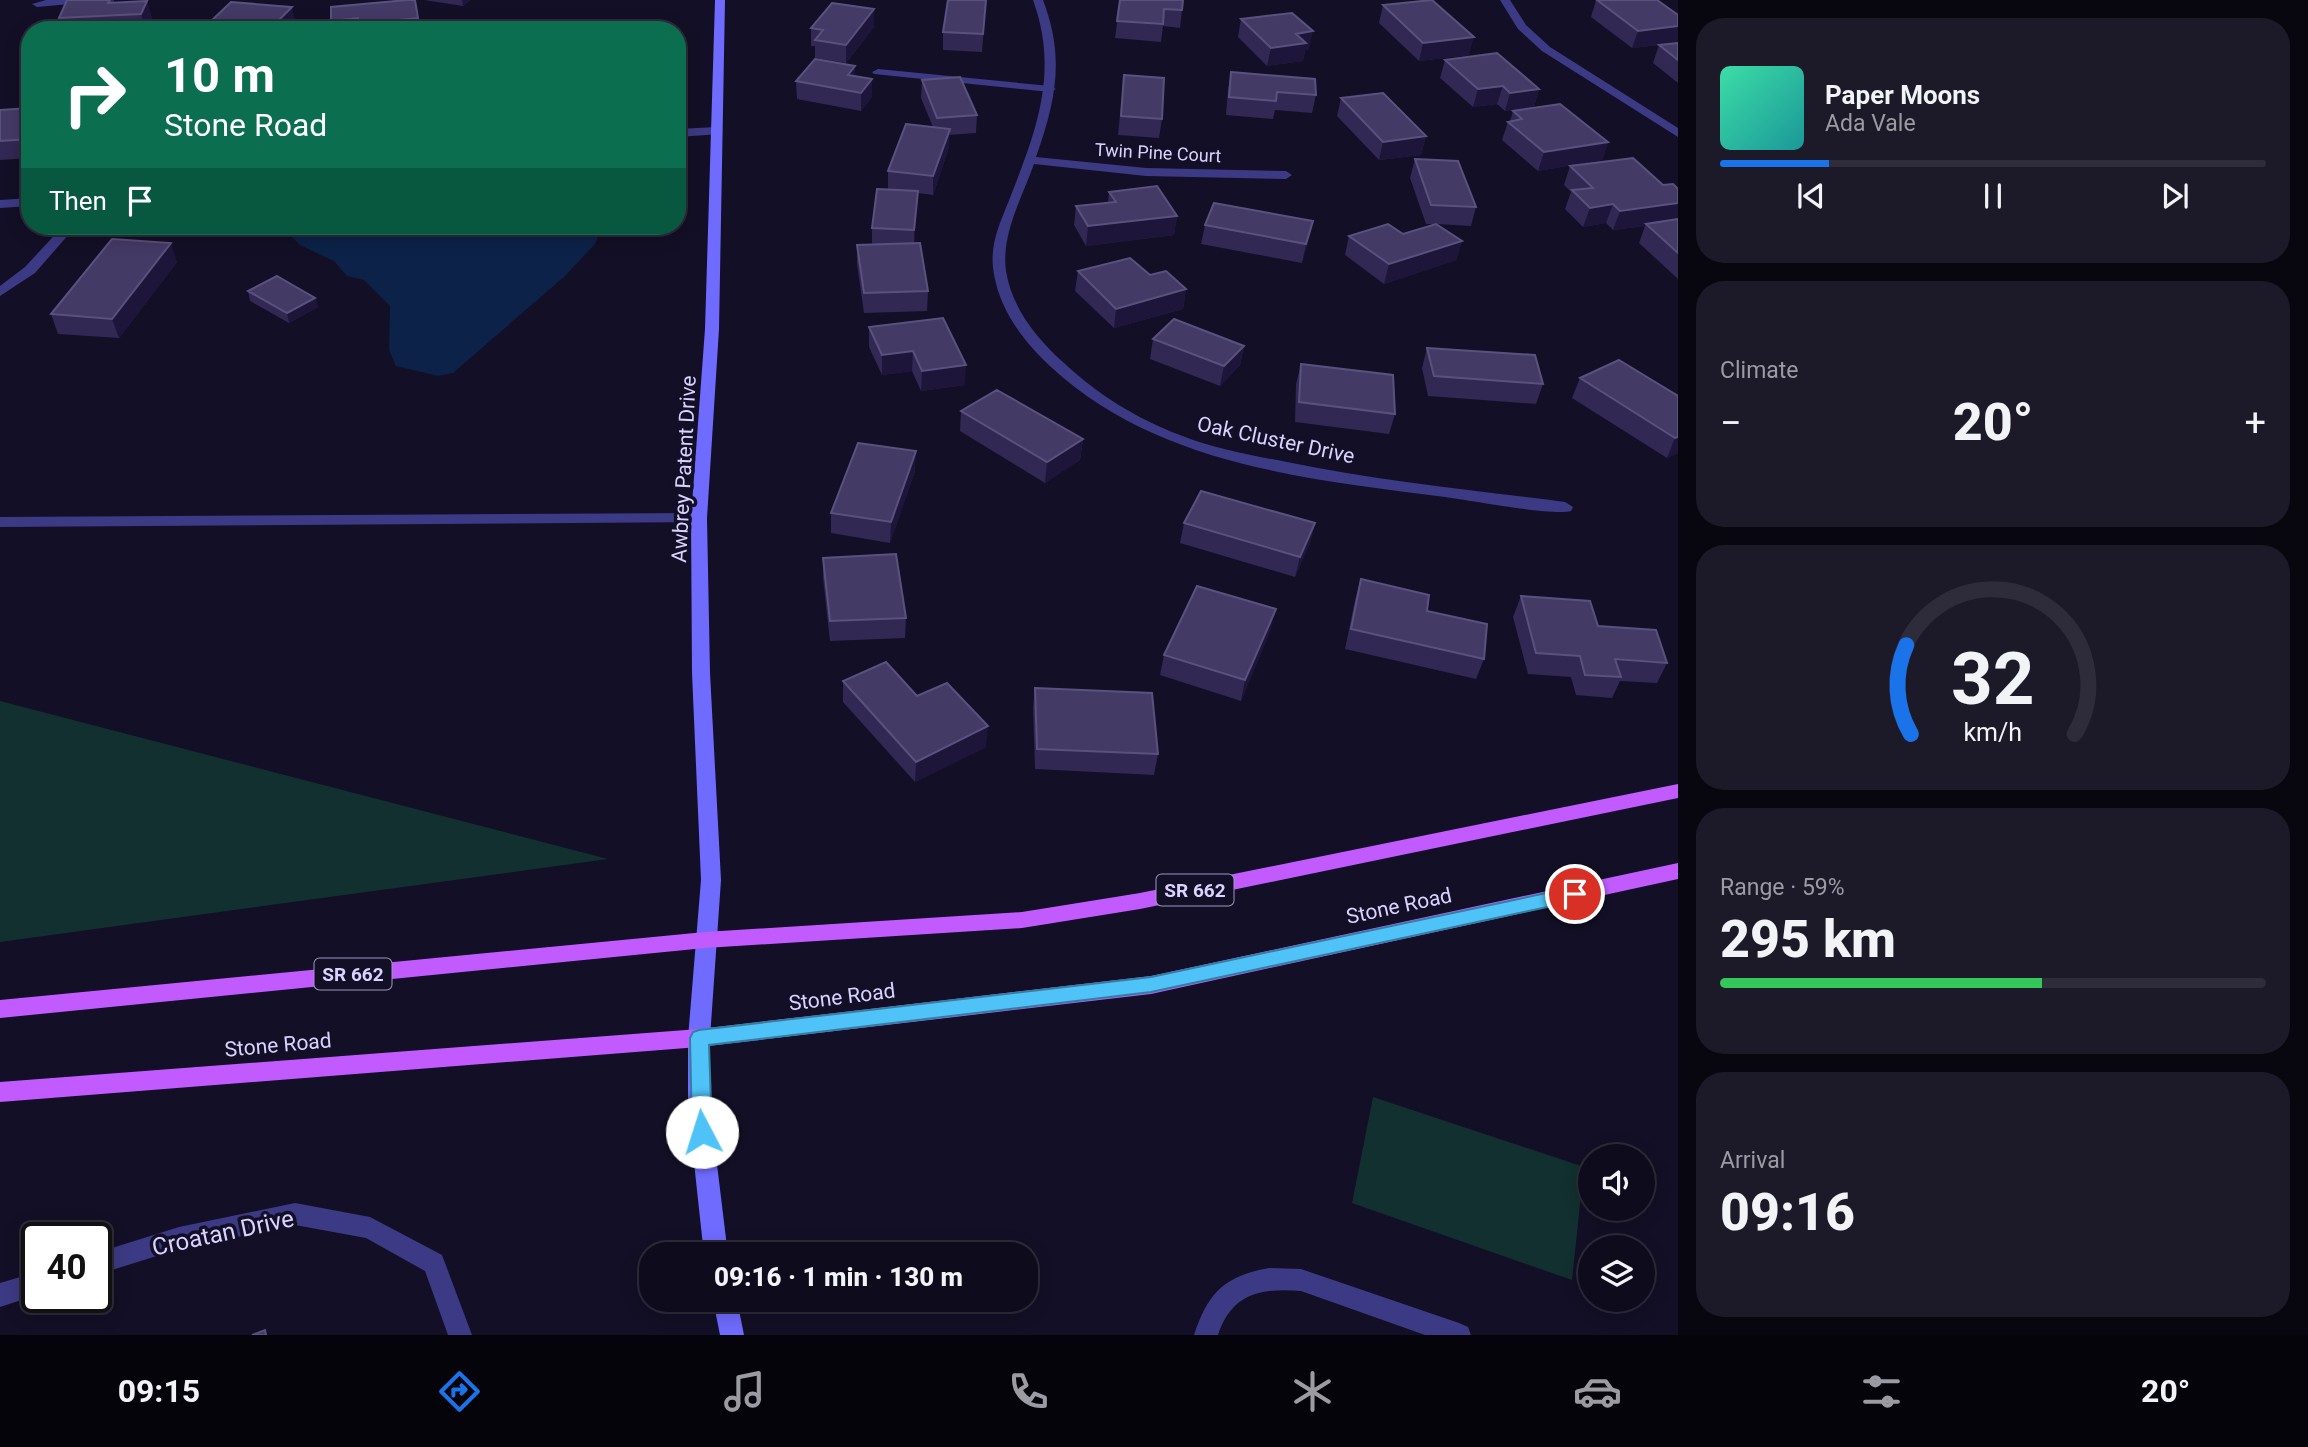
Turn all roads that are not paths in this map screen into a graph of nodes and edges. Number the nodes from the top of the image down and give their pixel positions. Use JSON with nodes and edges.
{"nodes":[{"id":1,"x":81,"y":0,"type":"edge"},
{"id":2,"x":720,"y":0,"type":"edge"},
{"id":3,"x":1038,"y":0,"type":"edge"},
{"id":4,"x":1505,"y":0,"type":"edge"},
{"id":5,"x":37,"y":5,"type":"dead end"},
{"id":6,"x":878,"y":72,"type":"dead end"},
{"id":7,"x":1050,"y":89,"type":"junction"},
{"id":8,"x":717,"y":131,"type":"junction"},
{"id":9,"x":686,"y":133,"type":"edge"},
{"id":10,"x":1678,"y":133,"type":"edge"},
{"id":11,"x":1028,"y":160,"type":"junction"},
{"id":12,"x":1286,"y":175,"type":"dead end"},
{"id":13,"x":21,"y":203,"type":"edge"},
{"id":14,"x":0,"y":204,"type":"edge"},
{"id":15,"x":63,"y":235,"type":"edge"},
{"id":16,"x":0,"y":292,"type":"edge"},
{"id":17,"x":1565,"y":507,"type":"dead end"},
{"id":18,"x":699,"y":518,"type":"junction"},
{"id":19,"x":0,"y":522,"type":"edge"},
{"id":20,"x":1678,"y":791,"type":"edge"},
{"id":21,"x":1678,"y":871,"type":"edge"},
{"id":22,"x":705,"y":940,"type":"junction"},
{"id":23,"x":0,"y":1009,"type":"edge"},
{"id":24,"x":699,"y":1038,"type":"junction"},
{"id":25,"x":0,"y":1092,"type":"edge"},
{"id":26,"x":715,"y":1242,"type":"edge"},
{"id":27,"x":112,"y":1259,"type":"edge"},
{"id":28,"x":21,"y":1288,"type":"edge"},
{"id":29,"x":0,"y":1295,"type":"edge"},
{"id":30,"x":727,"y":1312,"type":"edge"},
{"id":31,"x":460,"y":1335,"type":"edge"},
{"id":32,"x":732,"y":1335,"type":"edge"},
{"id":33,"x":1206,"y":1335,"type":"edge"},
{"id":34,"x":1459,"y":1335,"type":"edge"}],
"edges":[{"from":1,"to":5,"type":"street"},
{"from":2,"to":8,"type":"street","name":"Awbrey Patent Drive"},
{"from":3,"to":7,"type":"street","name":"Oak Cluster Drive"},
{"from":4,"to":10,"type":"street"},
{"from":6,"to":7,"type":"street"},
{"from":7,"to":11,"type":"street","name":"Oak Cluster Drive"},
{"from":8,"to":9,"type":"street"},
{"from":8,"to":18,"type":"street","name":"Awbrey Patent Drive"},
{"from":11,"to":12,"type":"street","name":"Twin Pine Court"},
{"from":11,"to":17,"type":"street","name":"Oak Cluster Drive"},
{"from":13,"to":14,"type":"street"},
{"from":15,"to":16,"type":"street"},
{"from":18,"to":19,"type":"street"},
{"from":18,"to":22,"type":"street","name":"Awbrey Patent Drive"},
{"from":20,"to":22,"type":"main road","number":"SR 662"},
{"from":21,"to":24,"type":"main road","name":"Stone Road"},
{"from":22,"to":23,"type":"main road","number":"SR 662"},
{"from":22,"to":24,"type":"street","name":"Awbrey Patent Drive"},
{"from":24,"to":25,"type":"main road","name":"Stone Road"},
{"from":24,"to":26,"type":"street","name":"Awbrey Patent Drive"},
{"from":27,"to":31,"type":"street","name":"Croatan Drive"},
{"from":28,"to":29,"type":"street"},
{"from":30,"to":32,"type":"street"},
{"from":33,"to":34,"type":"street"}]}
